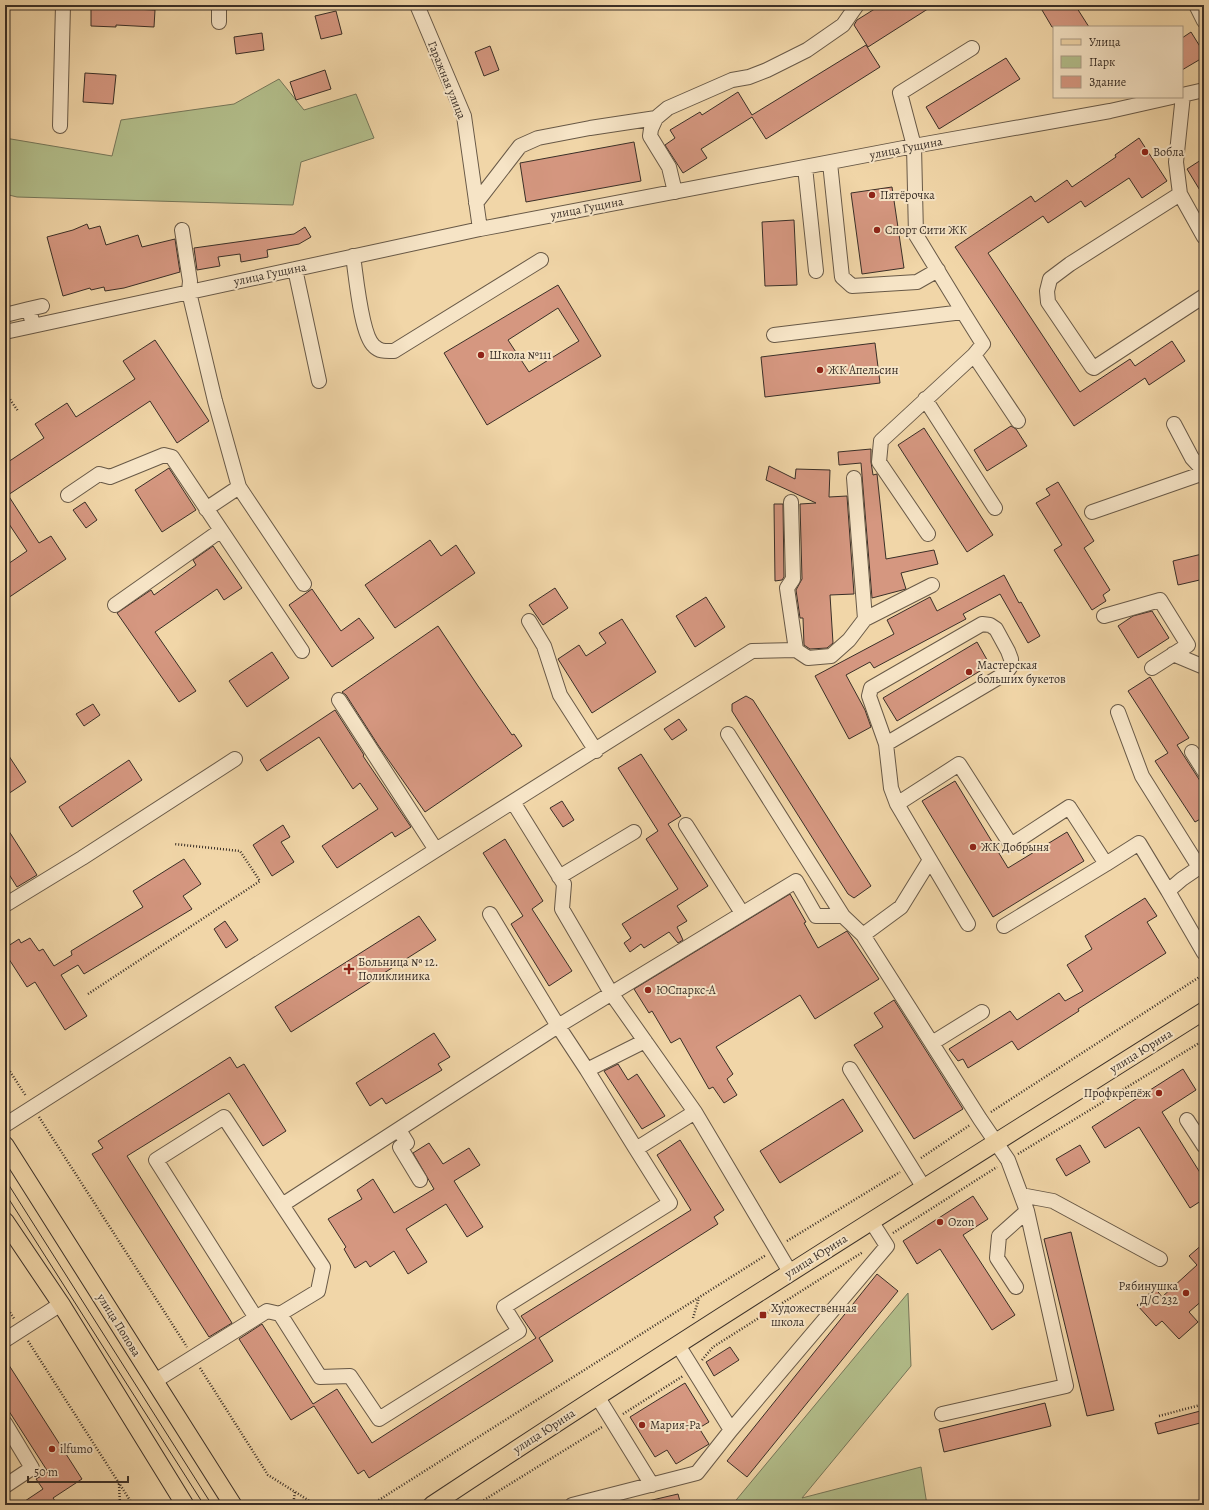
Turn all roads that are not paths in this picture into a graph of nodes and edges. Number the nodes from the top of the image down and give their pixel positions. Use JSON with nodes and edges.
{"nodes":[{"id":1,"x":63,"y":5,"type":"edge"},
{"id":2,"x":219,"y":5,"type":"edge"},
{"id":3,"x":416,"y":5,"type":"edge"},
{"id":4,"x":857,"y":5,"type":"edge"},
{"id":5,"x":1196,"y":5,"type":"edge"},
{"id":6,"x":1204,"y":21,"type":"edge"},
{"id":7,"x":219,"y":22,"type":"dead end"},
{"id":8,"x":972,"y":48,"type":"dead end"},
{"id":9,"x":1204,"y":90,"type":"edge"},
{"id":10,"x":1183,"y":94,"type":"edge"},
{"id":11,"x":1166,"y":98,"type":"edge"},
{"id":12,"x":1179,"y":98,"type":"edge"},
{"id":13,"x":656,"y":118,"type":"junction"},
{"id":14,"x":60,"y":126,"type":"dead end"},
{"id":15,"x":914,"y":146,"type":"junction"},
{"id":16,"x":830,"y":163,"type":"junction"},
{"id":17,"x":805,"y":166,"type":"junction"},
{"id":18,"x":675,"y":192,"type":"junction"},
{"id":19,"x":1180,"y":194,"type":"junction"},
{"id":20,"x":476,"y":203,"type":"junction"},
{"id":21,"x":480,"y":229,"type":"junction"},
{"id":22,"x":182,"y":230,"type":"dead end"},
{"id":23,"x":1204,"y":237,"type":"edge"},
{"id":24,"x":352,"y":256,"type":"junction"},
{"id":25,"x":541,"y":260,"type":"dead end"},
{"id":26,"x":295,"y":269,"type":"junction"},
{"id":27,"x":938,"y":270,"type":"junction"},
{"id":28,"x":816,"y":271,"type":"dead end"},
{"id":29,"x":188,"y":292,"type":"junction"},
{"id":30,"x":1204,"y":296,"type":"edge"},
{"id":31,"x":963,"y":312,"type":"junction"},
{"id":32,"x":5,"y":315,"type":"edge"},
{"id":33,"x":33,"y":325,"type":"junction"},
{"id":34,"x":5,"y":332,"type":"edge"},
{"id":35,"x":774,"y":335,"type":"dead end"},
{"id":36,"x":974,"y":355,"type":"junction"},
{"id":37,"x":319,"y":380,"type":"dead end"},
{"id":38,"x":925,"y":399,"type":"junction"},
{"id":39,"x":1018,"y":422,"type":"dead end"},
{"id":40,"x":1174,"y":424,"type":"dead end"},
{"id":41,"x":1204,"y":472,"type":"edge"},
{"id":42,"x":854,"y":478,"type":"dead end"},
{"id":43,"x":239,"y":487,"type":"junction"},
{"id":44,"x":68,"y":495,"type":"dead end"},
{"id":45,"x":791,"y":502,"type":"dead end"},
{"id":46,"x":995,"y":508,"type":"dead end"},
{"id":47,"x":206,"y":509,"type":"junction"},
{"id":48,"x":1092,"y":512,"type":"dead end"},
{"id":49,"x":220,"y":531,"type":"junction"},
{"id":50,"x":928,"y":534,"type":"dead end"},
{"id":51,"x":304,"y":584,"type":"dead end"},
{"id":52,"x":932,"y":585,"type":"dead end"},
{"id":53,"x":115,"y":605,"type":"dead end"},
{"id":54,"x":1104,"y":616,"type":"dead end"},
{"id":55,"x":865,"y":619,"type":"junction"},
{"id":56,"x":529,"y":622,"type":"dead end"},
{"id":57,"x":796,"y":650,"type":"junction"},
{"id":58,"x":302,"y":652,"type":"dead end"},
{"id":59,"x":1173,"y":654,"type":"junction"},
{"id":60,"x":1204,"y":667,"type":"edge"},
{"id":61,"x":1152,"y":668,"type":"dead end"},
{"id":62,"x":339,"y":700,"type":"dead end"},
{"id":63,"x":1118,"y":712,"type":"dead end"},
{"id":64,"x":728,"y":734,"type":"dead end"},
{"id":65,"x":886,"y":744,"type":"junction"},
{"id":66,"x":596,"y":750,"type":"junction"},
{"id":67,"x":1192,"y":752,"type":"dead end"},
{"id":68,"x":235,"y":759,"type":"dead end"},
{"id":69,"x":1204,"y":771,"type":"edge"},
{"id":70,"x":513,"y":802,"type":"junction"},
{"id":71,"x":897,"y":804,"type":"junction"},
{"id":72,"x":686,"y":825,"type":"dead end"},
{"id":73,"x":634,"y":832,"type":"dead end"},
{"id":74,"x":436,"y":850,"type":"junction"},
{"id":75,"x":930,"y":860,"type":"junction"},
{"id":76,"x":1106,"y":864,"type":"junction"},
{"id":77,"x":1202,"y":866,"type":"edge"},
{"id":78,"x":559,"y":877,"type":"junction"},
{"id":79,"x":1168,"y":891,"type":"junction"},
{"id":80,"x":5,"y":905,"type":"edge"},
{"id":81,"x":742,"y":913,"type":"junction"},
{"id":82,"x":490,"y":914,"type":"dead end"},
{"id":83,"x":843,"y":916,"type":"junction"},
{"id":84,"x":968,"y":924,"type":"dead end"},
{"id":85,"x":1004,"y":926,"type":"dead end"},
{"id":86,"x":863,"y":934,"type":"junction"},
{"id":87,"x":1204,"y":953,"type":"edge"},
{"id":88,"x":611,"y":992,"type":"junction"},
{"id":89,"x":1204,"y":1011,"type":"edge"},
{"id":90,"x":982,"y":1012,"type":"dead end"},
{"id":91,"x":558,"y":1026,"type":"junction"},
{"id":92,"x":645,"y":1041,"type":"junction"},
{"id":93,"x":932,"y":1043,"type":"junction"},
{"id":94,"x":850,"y":1069,"type":"dead end"},
{"id":95,"x":588,"y":1070,"type":"junction"},
{"id":96,"x":695,"y":1112,"type":"junction"},
{"id":97,"x":1188,"y":1120,"type":"dead end"},
{"id":98,"x":5,"y":1125,"type":"edge"},
{"id":99,"x":398,"y":1130,"type":"junction"},
{"id":100,"x":996,"y":1142,"type":"junction"},
{"id":101,"x":5,"y":1145,"type":"edge"},
{"id":102,"x":1204,"y":1146,"type":"edge"},
{"id":103,"x":636,"y":1149,"type":"junction"},
{"id":104,"x":420,"y":1180,"type":"dead end"},
{"id":105,"x":924,"y":1188,"type":"junction"},
{"id":106,"x":1021,"y":1195,"type":"junction"},
{"id":107,"x":282,"y":1205,"type":"junction"},
{"id":108,"x":1027,"y":1211,"type":"junction"},
{"id":109,"x":5,"y":1221,"type":"edge"},
{"id":110,"x":871,"y":1221,"type":"junction"},
{"id":111,"x":1160,"y":1259,"type":"dead end"},
{"id":112,"x":790,"y":1272,"type":"junction"},
{"id":113,"x":1016,"y":1287,"type":"dead end"},
{"id":114,"x":61,"y":1304,"type":"junction"},
{"id":115,"x":280,"y":1314,"type":"junction"},
{"id":116,"x":256,"y":1318,"type":"junction"},
{"id":117,"x":5,"y":1340,"type":"edge"},
{"id":118,"x":678,"y":1344,"type":"junction"},
{"id":119,"x":155,"y":1381,"type":"junction"},
{"id":120,"x":597,"y":1396,"type":"junction"},
{"id":121,"x":942,"y":1414,"type":"dead end"},
{"id":122,"x":5,"y":1423,"type":"edge"},
{"id":123,"x":731,"y":1430,"type":"junction"},
{"id":124,"x":652,"y":1485,"type":"junction"},
{"id":125,"x":5,"y":1486,"type":"edge"},
{"id":126,"x":185,"y":1505,"type":"edge"},
{"id":127,"x":233,"y":1505,"type":"edge"},
{"id":128,"x":432,"y":1505,"type":"edge"},
{"id":129,"x":572,"y":1505,"type":"edge"}],
"edges":[{"from":1,"to":14,"type":"street"},
{"from":2,"to":7,"type":"street"},
{"from":3,"to":20,"type":"street","name":"Гаражная улица"},
{"from":4,"to":13,"type":"street"},
{"from":5,"to":6,"type":"street"},
{"from":8,"to":15,"type":"street"},
{"from":9,"to":10,"type":"street","name":"улица Гущина"},
{"from":11,"to":15,"type":"street","name":"улица Гущина"},
{"from":12,"to":19,"type":"street"},
{"from":13,"to":18,"type":"street"},
{"from":13,"to":20,"type":"street"},
{"from":15,"to":16,"type":"street","name":"улица Гущина"},
{"from":15,"to":27,"type":"street"},
{"from":16,"to":17,"type":"street","name":"улица Гущина"},
{"from":16,"to":27,"type":"street"},
{"from":17,"to":18,"type":"street","name":"улица Гущина"},
{"from":17,"to":28,"type":"street"},
{"from":18,"to":21,"type":"street","name":"улица Гущина"},
{"from":19,"to":23,"type":"street"},
{"from":19,"to":30,"type":"street"},
{"from":20,"to":21,"type":"street","name":"Гаражная улица"},
{"from":21,"to":24,"type":"street","name":"улица Гущина"},
{"from":22,"to":29,"type":"street"},
{"from":24,"to":25,"type":"street"},
{"from":24,"to":26,"type":"street","name":"улица Гущина"},
{"from":26,"to":29,"type":"street","name":"улица Гущина"},
{"from":26,"to":37,"type":"street"},
{"from":27,"to":31,"type":"street"},
{"from":29,"to":33,"type":"street","name":"улица Гущина"},
{"from":29,"to":43,"type":"street"},
{"from":31,"to":35,"type":"street"},
{"from":31,"to":36,"type":"street"},
{"from":32,"to":33,"type":"street"},
{"from":33,"to":34,"type":"street","name":"улица Гущина"},
{"from":36,"to":38,"type":"street"},
{"from":36,"to":39,"type":"street"},
{"from":38,"to":46,"type":"street"},
{"from":38,"to":50,"type":"street"},
{"from":40,"to":41,"type":"street"},
{"from":41,"to":48,"type":"street"},
{"from":42,"to":55,"type":"street"},
{"from":43,"to":47,"type":"street"},
{"from":43,"to":51,"type":"street"},
{"from":44,"to":47,"type":"street"},
{"from":45,"to":57,"type":"street"},
{"from":47,"to":49,"type":"street"},
{"from":49,"to":53,"type":"street"},
{"from":49,"to":58,"type":"street"},
{"from":52,"to":55,"type":"street"},
{"from":54,"to":59,"type":"street"},
{"from":55,"to":57,"type":"street"},
{"from":56,"to":66,"type":"street"},
{"from":57,"to":66,"type":"street"},
{"from":59,"to":60,"type":"street"},
{"from":59,"to":61,"type":"street"},
{"from":62,"to":74,"type":"street"},
{"from":63,"to":77,"type":"street"},
{"from":64,"to":83,"type":"street"},
{"from":65,"to":65,"type":"street"},
{"from":65,"to":71,"type":"street"},
{"from":66,"to":70,"type":"street"},
{"from":67,"to":69,"type":"street"},
{"from":68,"to":80,"type":"street"},
{"from":70,"to":74,"type":"street"},
{"from":70,"to":78,"type":"street"},
{"from":71,"to":75,"type":"street"},
{"from":71,"to":76,"type":"street"},
{"from":72,"to":81,"type":"street"},
{"from":73,"to":78,"type":"street"},
{"from":74,"to":98,"type":"street"},
{"from":75,"to":84,"type":"street"},
{"from":75,"to":86,"type":"street"},
{"from":76,"to":79,"type":"street"},
{"from":76,"to":85,"type":"street"},
{"from":77,"to":79,"type":"street"},
{"from":78,"to":88,"type":"street"},
{"from":79,"to":87,"type":"street"},
{"from":81,"to":83,"type":"street"},
{"from":81,"to":88,"type":"street"},
{"from":82,"to":91,"type":"street"},
{"from":83,"to":86,"type":"street"},
{"from":86,"to":93,"type":"street"},
{"from":88,"to":91,"type":"street"},
{"from":88,"to":92,"type":"street"},
{"from":89,"to":100,"type":"main road","name":"улица Юрина"},
{"from":90,"to":93,"type":"street"},
{"from":91,"to":95,"type":"street"},
{"from":91,"to":99,"type":"street"},
{"from":92,"to":95,"type":"street"},
{"from":92,"to":96,"type":"street"},
{"from":93,"to":100,"type":"street"},
{"from":94,"to":105,"type":"street"},
{"from":95,"to":103,"type":"street"},
{"from":96,"to":103,"type":"street"},
{"from":96,"to":112,"type":"street"},
{"from":97,"to":102,"type":"street"},
{"from":99,"to":104,"type":"street"},
{"from":99,"to":107,"type":"street"},
{"from":100,"to":105,"type":"main road","name":"улица Юрина"},
{"from":100,"to":106,"type":"street"},
{"from":101,"to":119,"type":"main road","name":"улица Попова"},
{"from":103,"to":115,"type":"street"},
{"from":105,"to":110,"type":"main road","name":"улица Юрина"},
{"from":106,"to":108,"type":"street"},
{"from":106,"to":111,"type":"street"},
{"from":107,"to":115,"type":"street"},
{"from":107,"to":116,"type":"street"},
{"from":108,"to":113,"type":"street"},
{"from":108,"to":121,"type":"street"},
{"from":109,"to":114,"type":"main road"},
{"from":110,"to":112,"type":"main road","name":"улица Юрина"},
{"from":110,"to":123,"type":"street"},
{"from":112,"to":118,"type":"main road","name":"улица Юрина"},
{"from":114,"to":117,"type":"street"},
{"from":114,"to":126,"type":"main road"},
{"from":115,"to":116,"type":"street"},
{"from":116,"to":119,"type":"street"},
{"from":118,"to":120,"type":"main road","name":"улица Юрина"},
{"from":118,"to":123,"type":"street"},
{"from":119,"to":127,"type":"main road","name":"улица Попова"},
{"from":120,"to":124,"type":"street"},
{"from":120,"to":128,"type":"main road","name":"улица Юрина"},
{"from":122,"to":125,"type":"street"},
{"from":123,"to":124,"type":"street"},
{"from":124,"to":129,"type":"street"}]}
